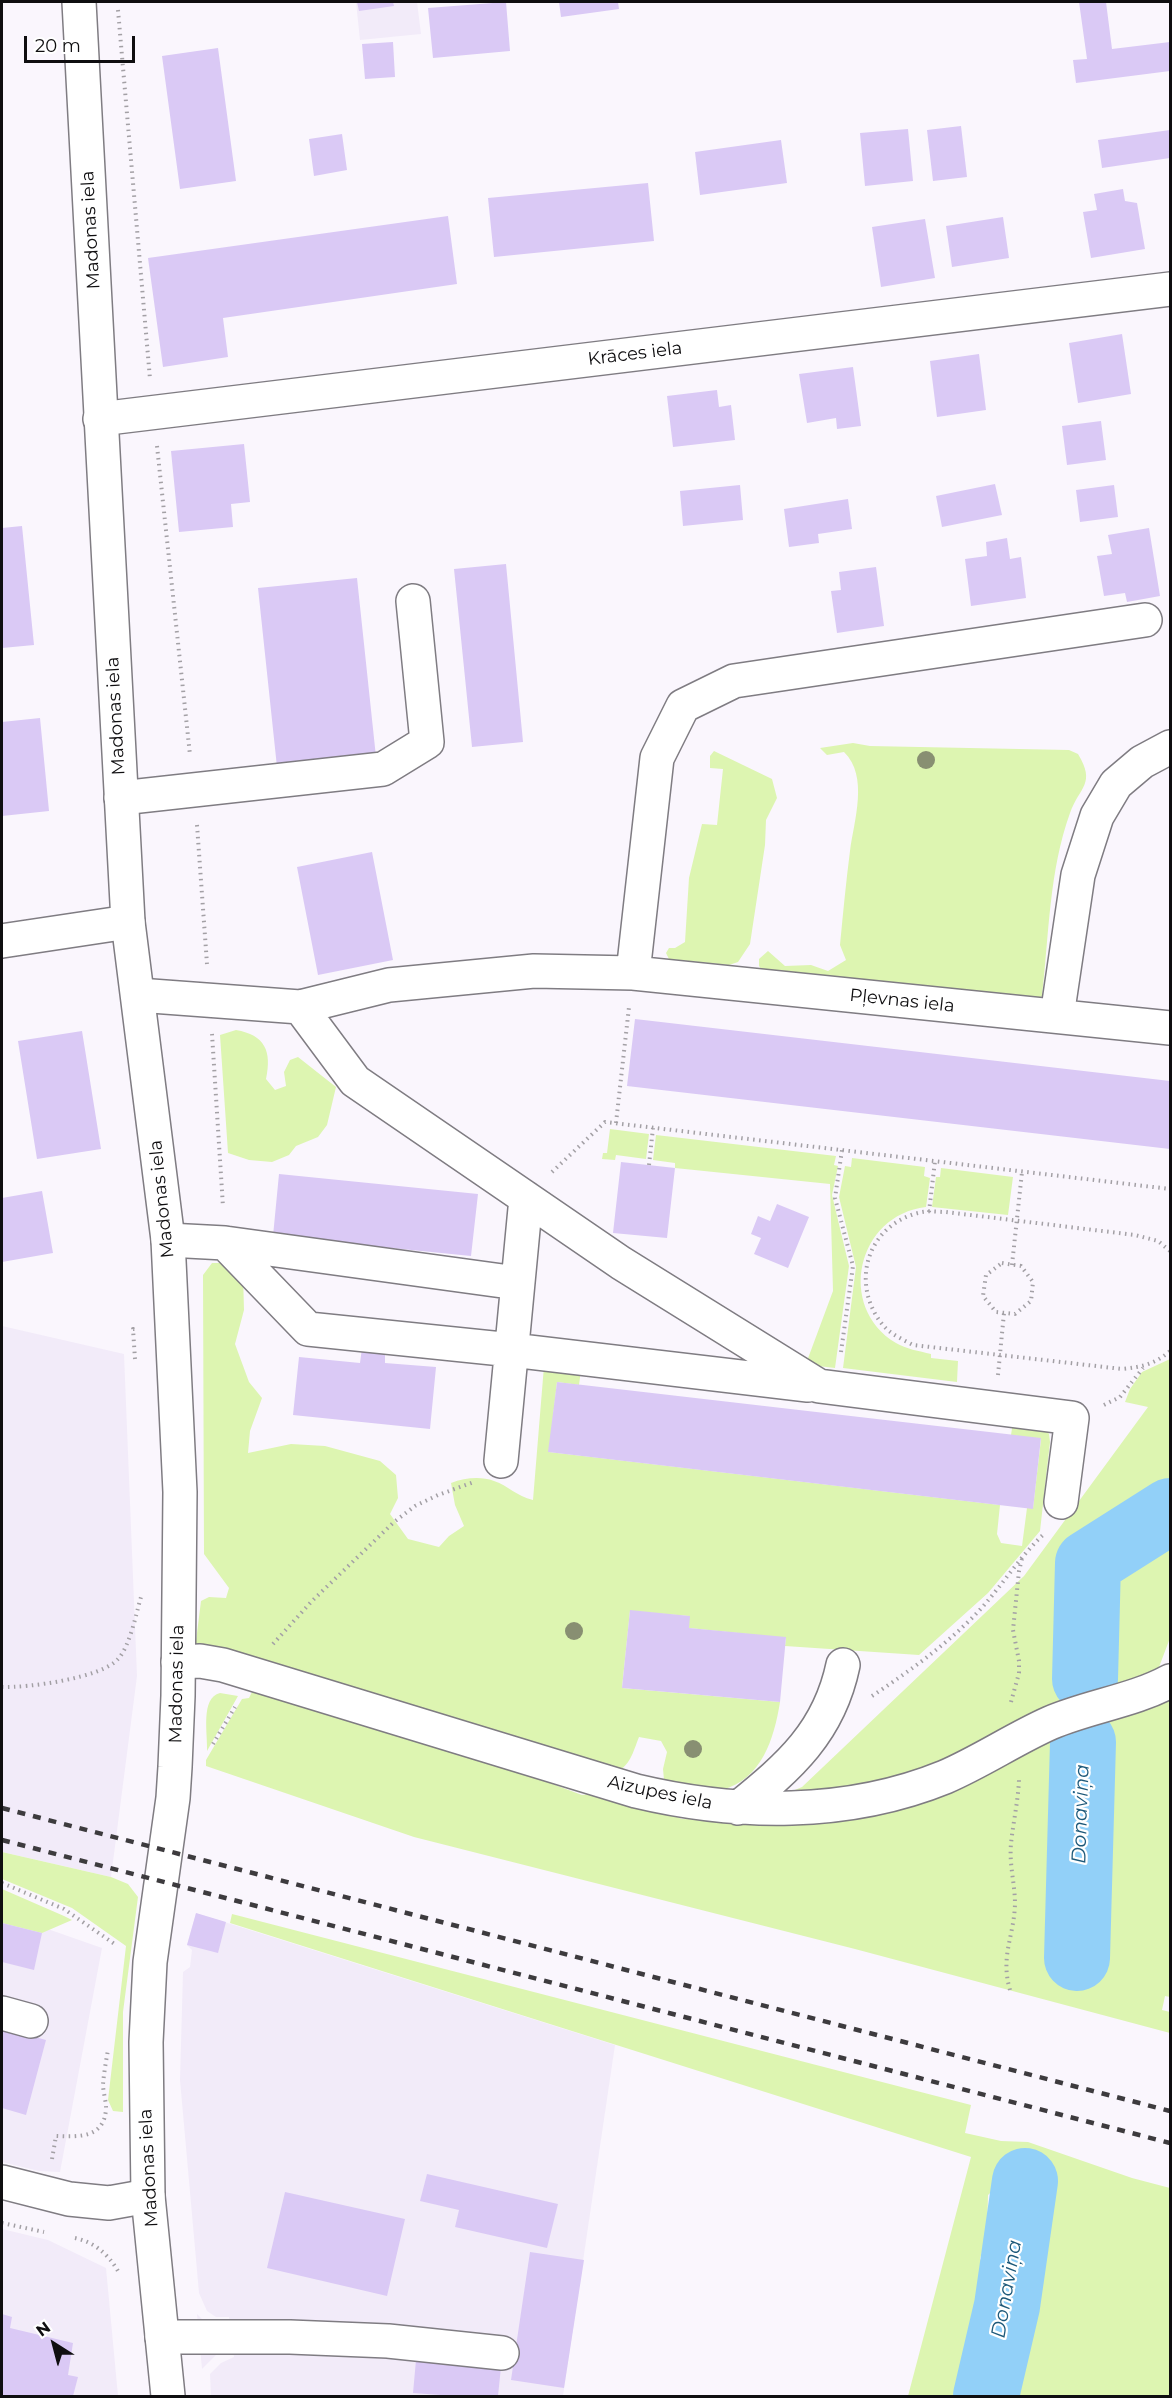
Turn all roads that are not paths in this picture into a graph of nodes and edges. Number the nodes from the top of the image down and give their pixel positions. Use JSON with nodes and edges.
{"nodes":[{"id":1,"x":80,"y":2,"type":"edge"},
{"id":2,"x":1170,"y":289,"type":"edge"},
{"id":3,"x":100,"y":419,"type":"junction"},
{"id":4,"x":413,"y":601,"type":"dead end"},
{"id":5,"x":1145,"y":620,"type":"dead end"},
{"id":6,"x":1170,"y":747,"type":"edge"},
{"id":7,"x":121,"y":798,"type":"junction"},
{"id":8,"x":128,"y":921,"type":"junction"},
{"id":9,"x":2,"y":941,"type":"edge"},
{"id":10,"x":633,"y":974,"type":"junction"},
{"id":11,"x":138,"y":995,"type":"junction"},
{"id":12,"x":300,"y":1007,"type":"junction"},
{"id":13,"x":1057,"y":1016,"type":"junction"},
{"id":14,"x":1170,"y":1028,"type":"edge"},
{"id":15,"x":526,"y":1198,"type":"junction"},
{"id":16,"x":168,"y":1240,"type":"junction"},
{"id":17,"x":225,"y":1243,"type":"junction"},
{"id":18,"x":518,"y":1283,"type":"junction"},
{"id":19,"x":512,"y":1350,"type":"junction"},
{"id":20,"x":828,"y":1388,"type":"junction"},
{"id":21,"x":501,"y":1461,"type":"road end"},
{"id":22,"x":1061,"y":1502,"type":"road end"},
{"id":23,"x":178,"y":1662,"type":"junction"},
{"id":24,"x":843,"y":1665,"type":"dead end"},
{"id":25,"x":1170,"y":1681,"type":"edge"},
{"id":26,"x":738,"y":1808,"type":"junction"},
{"id":27,"x":2,"y":2182,"type":"edge"},
{"id":28,"x":148,"y":2196,"type":"junction"},
{"id":29,"x":162,"y":2337,"type":"junction"},
{"id":30,"x":502,"y":2353,"type":"dead end"},
{"id":31,"x":168,"y":2397,"type":"edge"}],
"edges":[{"from":1,"to":3,"type":"street","name":"Madonas iela"},
{"from":2,"to":3,"type":"street","name":"Krāces iela"},
{"from":3,"to":7,"type":"street","name":"Madonas iela"},
{"from":4,"to":7,"type":"street"},
{"from":5,"to":10,"type":"street"},
{"from":6,"to":13,"type":"street"},
{"from":7,"to":8,"type":"street","name":"Madonas iela"},
{"from":8,"to":9,"type":"street"},
{"from":8,"to":11,"type":"street","name":"Madonas iela"},
{"from":10,"to":12,"type":"street","name":"Pļevnas iela"},
{"from":10,"to":13,"type":"street","name":"Pļevnas iela"},
{"from":11,"to":12,"type":"street","name":"Pļevnas iela"},
{"from":11,"to":16,"type":"street","name":"Madonas iela"},
{"from":12,"to":15,"type":"street"},
{"from":13,"to":14,"type":"street","name":"Pļevnas iela"},
{"from":15,"to":18,"type":"street"},
{"from":15,"to":20,"type":"street"},
{"from":16,"to":17,"type":"street"},
{"from":16,"to":23,"type":"street","name":"Madonas iela"},
{"from":17,"to":18,"type":"street"},
{"from":17,"to":19,"type":"street"},
{"from":18,"to":19,"type":"street"},
{"from":19,"to":20,"type":"street"},
{"from":19,"to":21,"type":"street"},
{"from":20,"to":22,"type":"street"},
{"from":23,"to":26,"type":"street","name":"Aizupes iela"},
{"from":23,"to":28,"type":"street","name":"Madonas iela"},
{"from":24,"to":26,"type":"street"},
{"from":25,"to":26,"type":"street","name":"Aizupes iela"},
{"from":27,"to":28,"type":"street"},
{"from":28,"to":29,"type":"street","name":"Madonas iela"},
{"from":29,"to":30,"type":"street"},
{"from":29,"to":31,"type":"street","name":"Madonas iela"}]}
